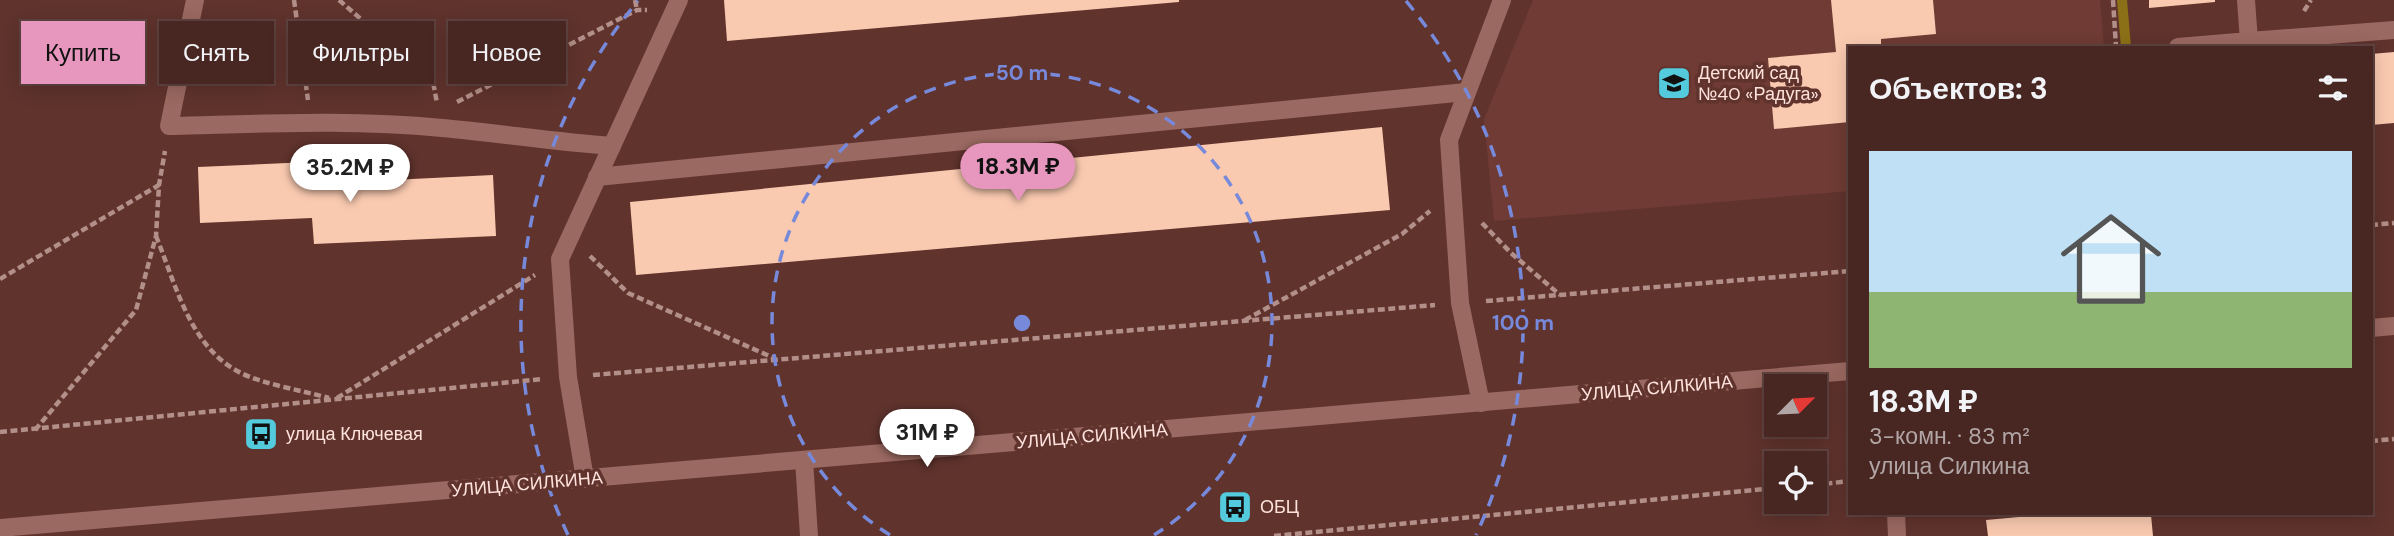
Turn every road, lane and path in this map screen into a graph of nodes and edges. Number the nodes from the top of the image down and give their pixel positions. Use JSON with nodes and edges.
{"nodes":[{"id":1,"x":195,"y":0,"type":"edge"},
{"id":2,"x":294,"y":0,"type":"edge"},
{"id":3,"x":340,"y":0,"type":"edge"},
{"id":4,"x":635,"y":0,"type":"edge"},
{"id":5,"x":1502,"y":0,"type":"edge"},
{"id":6,"x":2113,"y":0,"type":"edge"},
{"id":7,"x":2246,"y":0,"type":"edge"},
{"id":8,"x":676,"y":6,"type":"edge"},
{"id":9,"x":637,"y":10,"type":"junction"},
{"id":10,"x":2394,"y":30,"type":"edge"},
{"id":11,"x":2249,"y":41,"type":"junction"},
{"id":12,"x":2116,"y":46,"type":"edge"},
{"id":13,"x":2190,"y":46,"type":"edge"},
{"id":14,"x":1466,"y":92,"type":"junction"},
{"id":15,"x":439,"y":120,"type":"junction"},
{"id":16,"x":311,"y":122,"type":"junction"},
{"id":17,"x":169,"y":126,"type":"junction"},
{"id":18,"x":612,"y":146,"type":"junction"},
{"id":19,"x":597,"y":177,"type":"junction"},
{"id":20,"x":159,"y":185,"type":"junction"},
{"id":21,"x":1452,"y":192,"type":"junction"},
{"id":22,"x":2394,"y":223,"type":"edge"},
{"id":23,"x":2373,"y":225,"type":"edge"},
{"id":24,"x":156,"y":236,"type":"junction"},
{"id":25,"x":570,"y":237,"type":"junction"},
{"id":26,"x":560,"y":259,"type":"junction"},
{"id":27,"x":1848,"y":271,"type":"edge"},
{"id":28,"x":0,"y":279,"type":"edge"},
{"id":29,"x":1560,"y":296,"type":"junction"},
{"id":30,"x":1460,"y":303,"type":"junction"},
{"id":31,"x":1241,"y":322,"type":"junction"},
{"id":32,"x":2394,"y":326,"type":"edge"},
{"id":33,"x":2373,"y":328,"type":"edge"},
{"id":34,"x":777,"y":360,"type":"junction"},
{"id":35,"x":1848,"y":371,"type":"edge"},
{"id":36,"x":568,"y":377,"type":"junction"},
{"id":37,"x":334,"y":400,"type":"junction"},
{"id":38,"x":1481,"y":403,"type":"junction"},
{"id":39,"x":35,"y":430,"type":"junction"},
{"id":40,"x":0,"y":432,"type":"edge"},
{"id":41,"x":2394,"y":439,"type":"edge"},
{"id":42,"x":2373,"y":441,"type":"edge"},
{"id":43,"x":804,"y":460,"type":"junction"},
{"id":44,"x":585,"y":479,"type":"junction"},
{"id":45,"x":1848,"y":481,"type":"edge"},
{"id":46,"x":1827,"y":484,"type":"edge"},
{"id":47,"x":1764,"y":489,"type":"edge"},
{"id":48,"x":1896,"y":515,"type":"edge"},
{"id":49,"x":0,"y":528,"type":"edge"},
{"id":50,"x":809,"y":536,"type":"edge"},
{"id":51,"x":1274,"y":536,"type":"edge"},
{"id":52,"x":1897,"y":536,"type":"edge"}],
"edges":[{"from":1,"to":17,"type":"main road"},
{"from":2,"to":16,"type":"path"},
{"from":3,"to":15,"type":"path"},
{"from":4,"to":9,"type":"path"},
{"from":5,"to":14,"type":"main road"},
{"from":6,"to":12,"type":"path"},
{"from":7,"to":11,"type":"main road"},
{"from":8,"to":9,"type":"path"},
{"from":8,"to":18,"type":"main road"},
{"from":9,"to":15,"type":"path"},
{"from":10,"to":11,"type":"main road"},
{"from":11,"to":13,"type":"main road"},
{"from":14,"to":19,"type":"main road"},
{"from":14,"to":21,"type":"main road"},
{"from":15,"to":16,"type":"main road"},
{"from":15,"to":18,"type":"main road"},
{"from":16,"to":17,"type":"main road"},
{"from":17,"to":20,"type":"path"},
{"from":18,"to":19,"type":"main road"},
{"from":19,"to":25,"type":"main road"},
{"from":20,"to":24,"type":"path"},
{"from":20,"to":28,"type":"path"},
{"from":21,"to":29,"type":"path"},
{"from":21,"to":30,"type":"main road"},
{"from":21,"to":31,"type":"path"},
{"from":22,"to":23,"type":"path"},
{"from":24,"to":37,"type":"path"},
{"from":24,"to":39,"type":"path"},
{"from":25,"to":26,"type":"main road"},
{"from":25,"to":34,"type":"path"},
{"from":26,"to":36,"type":"main road"},
{"from":26,"to":37,"type":"path"},
{"from":27,"to":29,"type":"path"},
{"from":29,"to":30,"type":"path"},
{"from":30,"to":31,"type":"path"},
{"from":30,"to":38,"type":"main road"},
{"from":31,"to":34,"type":"path"},
{"from":32,"to":33,"type":"main road"},
{"from":34,"to":36,"type":"path"},
{"from":35,"to":38,"type":"main road","name":"УЛИЦА СИЛКИНА"},
{"from":36,"to":37,"type":"path"},
{"from":36,"to":44,"type":"main road"},
{"from":37,"to":39,"type":"path"},
{"from":38,"to":43,"type":"main road","name":"УЛИЦА СИЛКИНА"},
{"from":39,"to":40,"type":"path"},
{"from":41,"to":42,"type":"path"},
{"from":43,"to":44,"type":"main road","name":"УЛИЦА СИЛКИНА"},
{"from":43,"to":50,"type":"main road"},
{"from":44,"to":49,"type":"main road","name":"УЛИЦА СИЛКИНА"},
{"from":45,"to":46,"type":"path"},
{"from":47,"to":51,"type":"path"},
{"from":48,"to":52,"type":"main road"}]}
